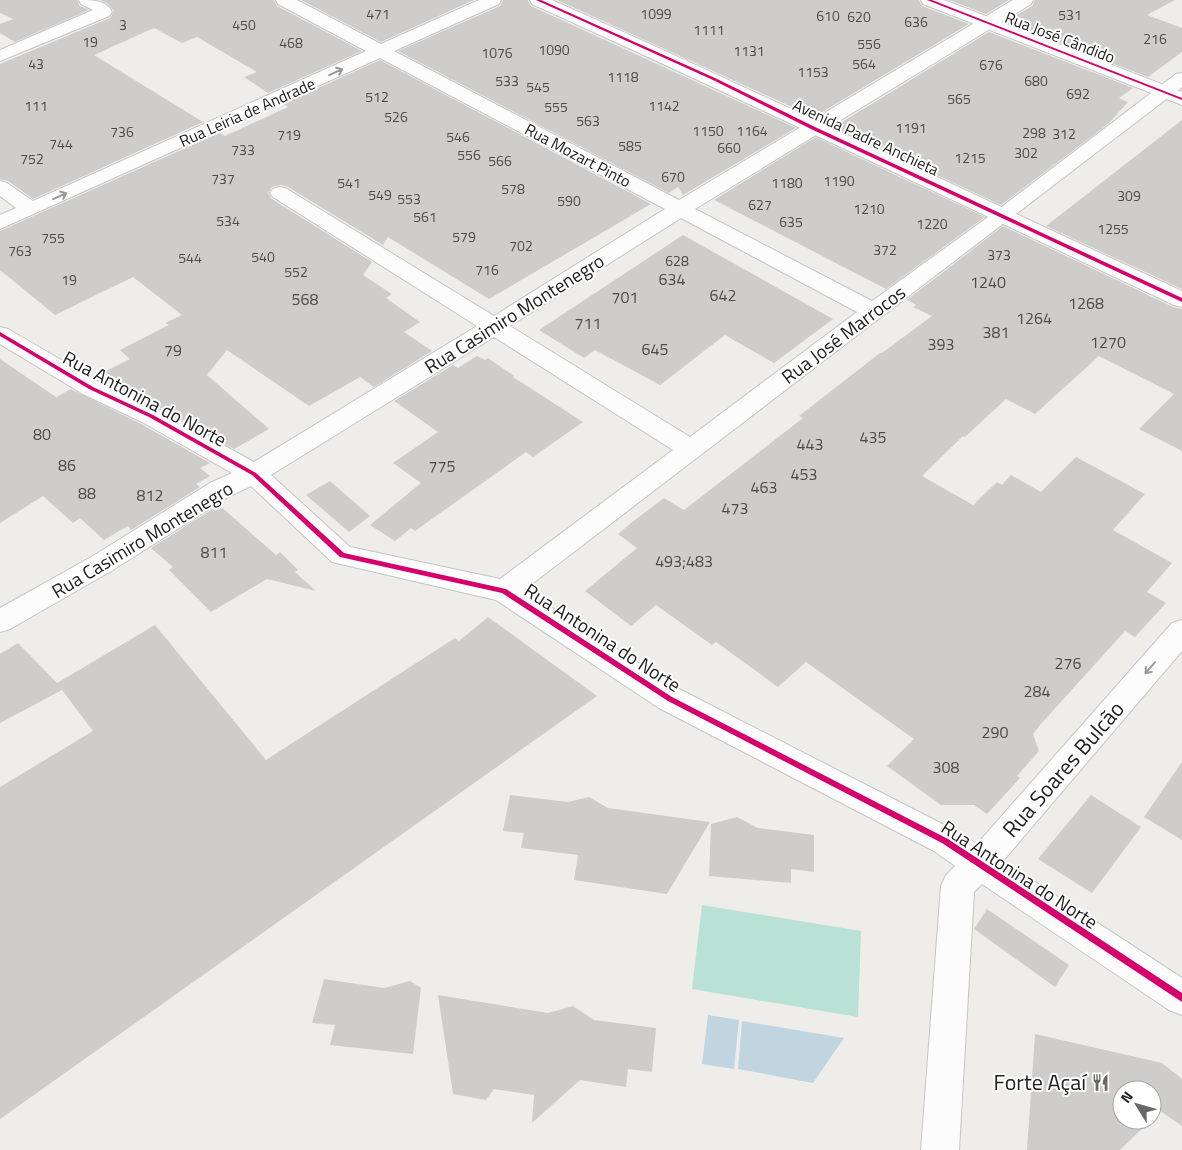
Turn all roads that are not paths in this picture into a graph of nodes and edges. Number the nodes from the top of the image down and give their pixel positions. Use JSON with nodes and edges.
{"nodes":[{"id":1,"x":87,"y":0,"type":"edge"},
{"id":2,"x":284,"y":0,"type":"edge"},
{"id":3,"x":493,"y":0,"type":"edge"},
{"id":4,"x":538,"y":0,"type":"edge"},
{"id":5,"x":929,"y":0,"type":"edge"},
{"id":6,"x":1025,"y":0,"type":"edge"},
{"id":7,"x":987,"y":23,"type":"junction"},
{"id":8,"x":381,"y":51,"type":"junction"},
{"id":9,"x":0,"y":56,"type":"edge"},
{"id":10,"x":1176,"y":90,"type":"edge"},
{"id":11,"x":813,"y":128,"type":"junction"},
{"id":12,"x":0,"y":186,"type":"edge"},
{"id":13,"x":280,"y":193,"type":"dead end"},
{"id":14,"x":31,"y":209,"type":"junction"},
{"id":15,"x":680,"y":209,"type":"junction"},
{"id":16,"x":1002,"y":216,"type":"junction"},
{"id":17,"x":0,"y":223,"type":"edge"},
{"id":18,"x":1182,"y":300,"type":"edge"},
{"id":19,"x":873,"y":311,"type":"junction"},
{"id":20,"x":493,"y":327,"type":"junction"},
{"id":21,"x":0,"y":334,"type":"edge"},
{"id":22,"x":690,"y":449,"type":"junction"},
{"id":23,"x":254,"y":474,"type":"junction"},
{"id":24,"x":504,"y":591,"type":"junction"},
{"id":25,"x":0,"y":621,"type":"edge"},
{"id":26,"x":1182,"y":631,"type":"edge"},
{"id":27,"x":978,"y":863,"type":"junction"},
{"id":28,"x":1182,"y":998,"type":"edge"},
{"id":29,"x":940,"y":1150,"type":"edge"}],
"edges":[{"from":1,"to":9,"type":"street"},
{"from":2,"to":8,"type":"street","name":"Rua Mozart Pinto"},
{"from":3,"to":8,"type":"street","name":"Rua Leiria de Andrade"},
{"from":4,"to":11,"type":"street","name":"Avenida Padre Anchieta"},
{"from":5,"to":7,"type":"street","name":"Rua José Cândido"},
{"from":6,"to":7,"type":"street","name":"Rua Casimiro Montenegro"},
{"from":7,"to":10,"type":"street","name":"Rua José Cândido"},
{"from":7,"to":11,"type":"street","name":"Rua Casimiro Montenegro"},
{"from":14,"to":8,"type":"street","name":"Rua Leiria de Andrade","one_way":true},
{"from":8,"to":15,"type":"street","name":"Rua Mozart Pinto"},
{"from":10,"to":16,"type":"street","name":"Rua José Marrocos"},
{"from":11,"to":15,"type":"street","name":"Rua Casimiro Montenegro"},
{"from":11,"to":16,"type":"street","name":"Avenida Padre Anchieta"},
{"from":12,"to":14,"type":"street"},
{"from":13,"to":20,"type":"street"},
{"from":14,"to":17,"type":"street","name":"Rua Leiria de Andrade"},
{"from":15,"to":19,"type":"street","name":"Rua Mozart Pinto"},
{"from":15,"to":20,"type":"street","name":"Rua Casimiro Montenegro"},
{"from":16,"to":18,"type":"street","name":"Avenida Padre Anchieta"},
{"from":16,"to":19,"type":"street","name":"Rua José Marrocos"},
{"from":19,"to":22,"type":"street","name":"Rua José Marrocos"},
{"from":20,"to":22,"type":"street"},
{"from":20,"to":23,"type":"street","name":"Rua Casimiro Montenegro"},
{"from":21,"to":23,"type":"street","name":"Rua Antonina do Norte"},
{"from":22,"to":24,"type":"street","name":"Rua José Marrocos"},
{"from":23,"to":24,"type":"street","name":"Rua Antonina do Norte"},
{"from":23,"to":25,"type":"street","name":"Rua Casimiro Montenegro"},
{"from":24,"to":27,"type":"street","name":"Rua Antonina do Norte"},
{"from":26,"to":27,"type":"street","name":"Rua Soares Bulcão","one_way":true},
{"from":27,"to":28,"type":"street","name":"Rua Antonina do Norte"},
{"from":27,"to":29,"type":"street","name":"Rua Soares Bulcão"}]}
